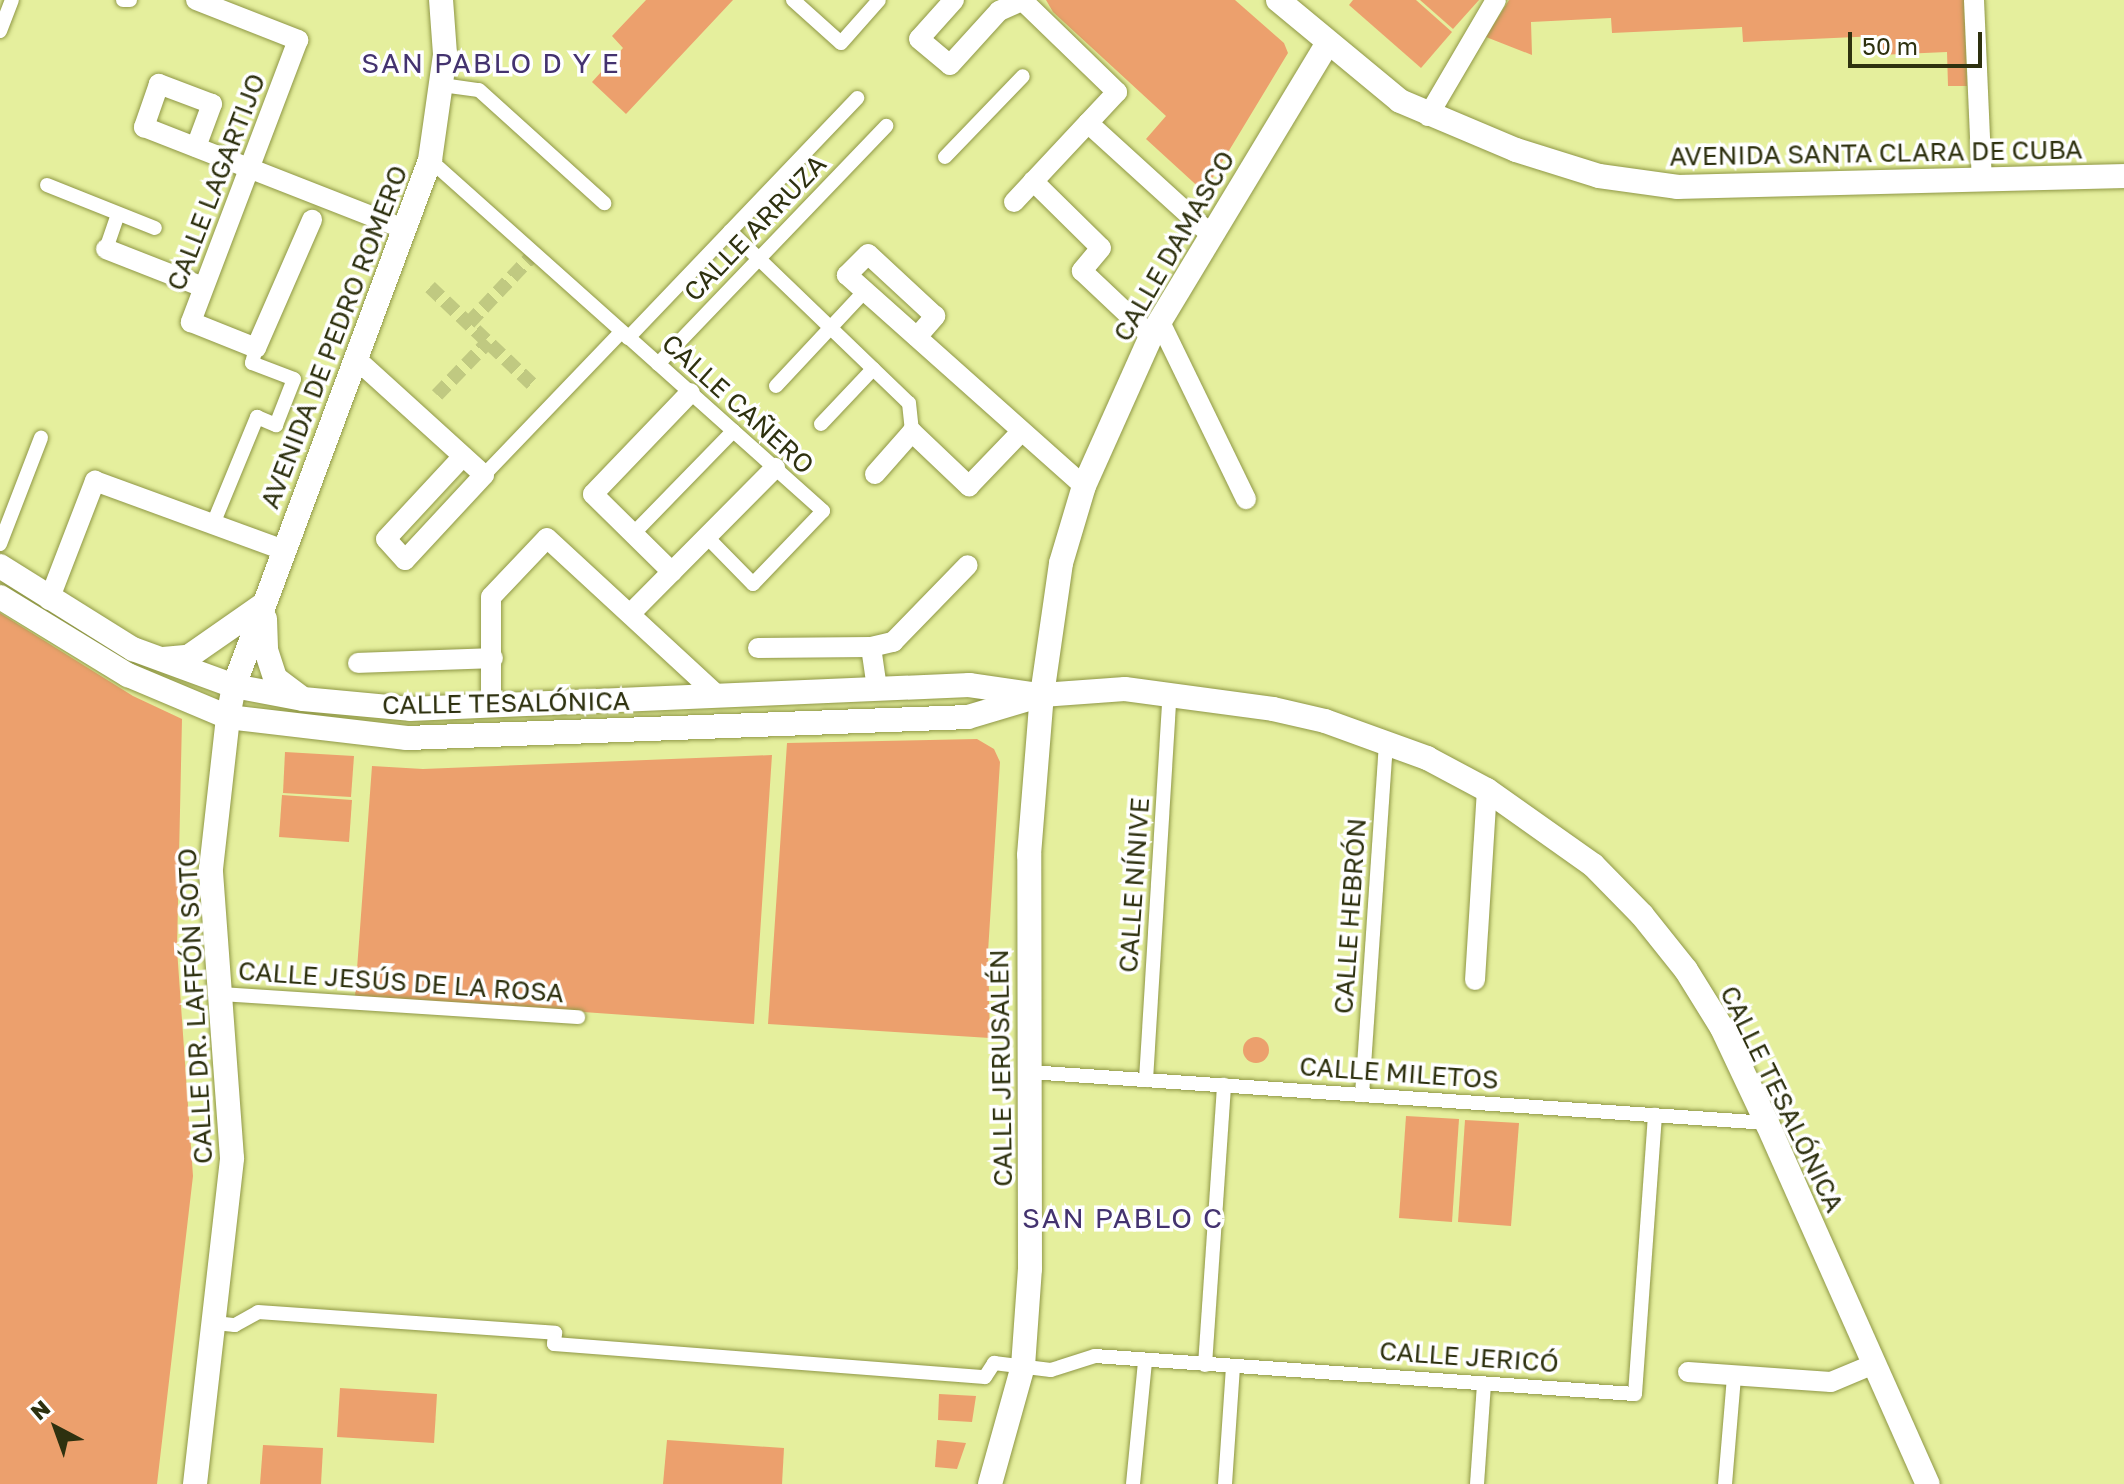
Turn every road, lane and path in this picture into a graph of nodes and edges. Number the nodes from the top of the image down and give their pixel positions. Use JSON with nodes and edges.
{"nodes":[{"id":1,"x":12,"y":0,"type":"edge"},
{"id":2,"x":123,"y":0,"type":"edge"},
{"id":3,"x":130,"y":0,"type":"edge"},
{"id":4,"x":196,"y":0,"type":"edge"},
{"id":5,"x":441,"y":0,"type":"edge"},
{"id":6,"x":793,"y":0,"type":"edge"},
{"id":7,"x":879,"y":0,"type":"edge"},
{"id":8,"x":954,"y":0,"type":"edge"},
{"id":9,"x":1024,"y":0,"type":"edge"},
{"id":10,"x":1278,"y":0,"type":"edge"},
{"id":11,"x":1496,"y":0,"type":"edge"},
{"id":12,"x":1974,"y":0,"type":"edge"},
{"id":13,"x":993,"y":6,"type":"edge"},
{"id":14,"x":0,"y":31,"type":"edge"},
{"id":15,"x":1328,"y":43,"type":"junction"},
{"id":16,"x":1023,"y":76,"type":"dead end"},
{"id":17,"x":442,"y":85,"type":"junction"},
{"id":18,"x":857,"y":98,"type":"dead end"},
{"id":19,"x":1428,"y":116,"type":"junction"},
{"id":20,"x":1088,"y":123,"type":"junction"},
{"id":21,"x":886,"y":126,"type":"dead end"},
{"id":22,"x":196,"y":147,"type":"dead end"},
{"id":23,"x":945,"y":157,"type":"dead end"},
{"id":24,"x":430,"y":160,"type":"junction"},
{"id":25,"x":246,"y":167,"type":"junction"},
{"id":26,"x":2124,"y":176,"type":"edge"},
{"id":27,"x":1982,"y":180,"type":"junction"},
{"id":28,"x":1033,"y":181,"type":"junction"},
{"id":29,"x":47,"y":185,"type":"dead end"},
{"id":30,"x":1014,"y":202,"type":"dead end"},
{"id":31,"x":604,"y":203,"type":"dead end"},
{"id":32,"x":118,"y":214,"type":"junction"},
{"id":33,"x":312,"y":220,"type":"dead end"},
{"id":34,"x":155,"y":228,"type":"dead end"},
{"id":35,"x":404,"y":229,"type":"junction"},
{"id":36,"x":730,"y":231,"type":"junction"},
{"id":37,"x":1211,"y":235,"type":"junction"},
{"id":38,"x":106,"y":249,"type":"joint"},
{"id":39,"x":759,"y":259,"type":"junction"},
{"id":40,"x":203,"y":287,"type":"junction"},
{"id":41,"x":865,"y":291,"type":"junction"},
{"id":42,"x":830,"y":328,"type":"junction"},
{"id":43,"x":1156,"y":329,"type":"junction"},
{"id":44,"x":624,"y":335,"type":"junction"},
{"id":45,"x":917,"y":337,"type":"junction"},
{"id":46,"x":256,"y":348,"type":"junction"},
{"id":47,"x":355,"y":358,"type":"junction"},
{"id":48,"x":658,"y":364,"type":"junction"},
{"id":49,"x":873,"y":369,"type":"junction"},
{"id":50,"x":776,"y":386,"type":"dead end"},
{"id":51,"x":690,"y":393,"type":"junction"},
{"id":52,"x":821,"y":424,"type":"dead end"},
{"id":53,"x":733,"y":431,"type":"junction"},
{"id":54,"x":912,"y":432,"type":"junction"},
{"id":55,"x":1020,"y":433,"type":"junction"},
{"id":56,"x":41,"y":438,"type":"dead end"},
{"id":57,"x":463,"y":456,"type":"junction"},
{"id":58,"x":775,"y":468,"type":"junction"},
{"id":59,"x":875,"y":474,"type":"dead end"},
{"id":60,"x":484,"y":475,"type":"junction"},
{"id":61,"x":1084,"y":486,"type":"junction"},
{"id":62,"x":1246,"y":499,"type":"dead end"},
{"id":63,"x":213,"y":524,"type":"junction"},
{"id":64,"x":633,"y":534,"type":"junction"},
{"id":65,"x":707,"y":537,"type":"junction"},
{"id":66,"x":0,"y":544,"type":"edge"},
{"id":67,"x":284,"y":550,"type":"junction"},
{"id":68,"x":968,"y":565,"type":"dead end"},
{"id":69,"x":0,"y":566,"type":"edge"},
{"id":70,"x":672,"y":572,"type":"junction"},
{"id":71,"x":0,"y":597,"type":"edge"},
{"id":72,"x":49,"y":600,"type":"junction"},
{"id":73,"x":264,"y":604,"type":"junction"},
{"id":74,"x":630,"y":614,"type":"junction"},
{"id":75,"x":36,"y":622,"type":"junction"},
{"id":76,"x":871,"y":647,"type":"junction"},
{"id":77,"x":758,"y":648,"type":"dead end"},
{"id":78,"x":493,"y":658,"type":"junction"},
{"id":79,"x":160,"y":659,"type":"junction"},
{"id":80,"x":358,"y":663,"type":"dead end"},
{"id":81,"x":234,"y":686,"type":"junction"},
{"id":82,"x":877,"y":688,"type":"junction"},
{"id":83,"x":1170,"y":693,"type":"junction"},
{"id":84,"x":716,"y":694,"type":"junction"},
{"id":85,"x":1042,"y":695,"type":"junction"},
{"id":86,"x":303,"y":699,"type":"junction"},
{"id":87,"x":491,"y":705,"type":"junction"},
{"id":88,"x":228,"y":717,"type":"junction"},
{"id":89,"x":1386,"y":741,"type":"junction"},
{"id":90,"x":1487,"y":790,"type":"junction"},
{"id":91,"x":1475,"y":980,"type":"dead end"},
{"id":92,"x":220,"y":994,"type":"junction"},
{"id":93,"x":578,"y":1017,"type":"dead end"},
{"id":94,"x":1029,"y":1072,"type":"junction"},
{"id":95,"x":1146,"y":1080,"type":"junction"},
{"id":96,"x":1224,"y":1085,"type":"junction"},
{"id":97,"x":1362,"y":1095,"type":"junction"},
{"id":98,"x":1655,"y":1115,"type":"junction"},
{"id":99,"x":1767,"y":1123,"type":"junction"},
{"id":100,"x":215,"y":1323,"type":"junction"},
{"id":101,"x":1145,"y":1361,"type":"junction"},
{"id":102,"x":1874,"y":1364,"type":"junction"},
{"id":103,"x":1205,"y":1365,"type":"junction"},
{"id":104,"x":1023,"y":1366,"type":"junction"},
{"id":105,"x":1233,"y":1367,"type":"junction"},
{"id":106,"x":1688,"y":1372,"type":"dead end"},
{"id":107,"x":1734,"y":1376,"type":"junction"},
{"id":108,"x":1484,"y":1384,"type":"junction"},
{"id":109,"x":195,"y":1484,"type":"edge"},
{"id":110,"x":990,"y":1484,"type":"edge"},
{"id":111,"x":1133,"y":1484,"type":"edge"},
{"id":112,"x":1225,"y":1484,"type":"edge"},
{"id":113,"x":1477,"y":1484,"type":"edge"},
{"id":114,"x":1725,"y":1484,"type":"edge"},
{"id":115,"x":1928,"y":1484,"type":"edge"}],
"edges":[{"from":1,"to":14,"type":"street"},
{"from":2,"to":3,"type":"street"},
{"from":4,"to":25,"type":"street","name":"CALLE LAGARTIJO"},
{"from":5,"to":17,"type":"street","name":"AVENIDA DE PEDRO ROMERO"},
{"from":6,"to":7,"type":"street"},
{"from":8,"to":13,"type":"street"},
{"from":9,"to":13,"type":"street"},
{"from":9,"to":20,"type":"street"},
{"from":10,"to":15,"type":"street","name":"AVENIDA SANTA CLARA DE CUBA"},
{"from":11,"to":19,"type":"street"},
{"from":12,"to":27,"type":"street"},
{"from":15,"to":19,"type":"street","name":"AVENIDA SANTA CLARA DE CUBA"},
{"from":15,"to":37,"type":"street","name":"CALLE DAMASCO"},
{"from":16,"to":23,"type":"street"},
{"from":17,"to":24,"type":"street","name":"AVENIDA DE PEDRO ROMERO"},
{"from":17,"to":31,"type":"street"},
{"from":18,"to":36,"type":"street"},
{"from":19,"to":27,"type":"street","name":"AVENIDA SANTA CLARA DE CUBA"},
{"from":20,"to":28,"type":"street"},
{"from":20,"to":37,"type":"street"},
{"from":21,"to":39,"type":"street","name":"CALLE ARRUZA"},
{"from":22,"to":25,"type":"street"},
{"from":24,"to":35,"type":"street","name":"AVENIDA DE PEDRO ROMERO"},
{"from":24,"to":44,"type":"street","name":"CALLE CAÑERO"},
{"from":25,"to":35,"type":"street"},
{"from":25,"to":40,"type":"street","name":"CALLE LAGARTIJO"},
{"from":26,"to":27,"type":"street","name":"AVENIDA SANTA CLARA DE CUBA"},
{"from":28,"to":30,"type":"street"},
{"from":28,"to":43,"type":"street"},
{"from":29,"to":32,"type":"street"},
{"from":32,"to":34,"type":"street"},
{"from":32,"to":38,"type":"street"},
{"from":33,"to":46,"type":"street"},
{"from":35,"to":47,"type":"street","name":"AVENIDA DE PEDRO ROMERO"},
{"from":36,"to":39,"type":"street"},
{"from":36,"to":44,"type":"street"},
{"from":37,"to":43,"type":"street","name":"CALLE DAMASCO"},
{"from":38,"to":40,"type":"street"},
{"from":39,"to":42,"type":"street"},
{"from":39,"to":48,"type":"street","name":"CALLE ARRUZA"},
{"from":40,"to":46,"type":"street","name":"CALLE LAGARTIJO"},
{"from":41,"to":42,"type":"street"},
{"from":41,"to":45,"type":"street"},
{"from":41,"to":45,"type":"street"},
{"from":42,"to":49,"type":"street"},
{"from":42,"to":50,"type":"street"},
{"from":43,"to":61,"type":"street","name":"CALLE DAMASCO"},
{"from":43,"to":62,"type":"street"},
{"from":44,"to":48,"type":"street","name":"CALLE CAÑERO"},
{"from":44,"to":60,"type":"street"},
{"from":45,"to":55,"type":"street"},
{"from":46,"to":63,"type":"street"},
{"from":47,"to":57,"type":"street"},
{"from":47,"to":67,"type":"street","name":"AVENIDA DE PEDRO ROMERO"},
{"from":48,"to":51,"type":"street","name":"CALLE CAÑERO"},
{"from":49,"to":52,"type":"street"},
{"from":49,"to":54,"type":"street"},
{"from":51,"to":53,"type":"street","name":"CALLE CAÑERO"},
{"from":51,"to":64,"type":"street"},
{"from":53,"to":58,"type":"street","name":"CALLE CAÑERO"},
{"from":53,"to":64,"type":"street"},
{"from":54,"to":55,"type":"street"},
{"from":54,"to":59,"type":"street"},
{"from":55,"to":61,"type":"street"},
{"from":56,"to":66,"type":"street"},
{"from":57,"to":60,"type":"street"},
{"from":57,"to":60,"type":"street"},
{"from":58,"to":65,"type":"street"},
{"from":58,"to":65,"type":"street","name":"CALLE CAÑERO"},
{"from":61,"to":85,"type":"street","name":"CALLE DAMASCO"},
{"from":63,"to":67,"type":"street"},
{"from":63,"to":72,"type":"street"},
{"from":64,"to":70,"type":"street"},
{"from":65,"to":70,"type":"street"},
{"from":67,"to":73,"type":"street","name":"AVENIDA DE PEDRO ROMERO"},
{"from":68,"to":76,"type":"street"},
{"from":69,"to":72,"type":"street","name":"CALLE TESALÓNICA"},
{"from":70,"to":74,"type":"street"},
{"from":71,"to":75,"type":"street","name":"CALLE TESALÓNICA"},
{"from":72,"to":75,"type":"street"},
{"from":72,"to":79,"type":"street","name":"CALLE TESALÓNICA"},
{"from":73,"to":79,"type":"street"},
{"from":73,"to":81,"type":"street","name":"AVENIDA DE PEDRO ROMERO"},
{"from":73,"to":86,"type":"street"},
{"from":74,"to":78,"type":"street"},
{"from":74,"to":84,"type":"street"},
{"from":75,"to":88,"type":"street","name":"CALLE TESALÓNICA"},
{"from":76,"to":77,"type":"street"},
{"from":76,"to":82,"type":"street"},
{"from":78,"to":80,"type":"street"},
{"from":78,"to":87,"type":"street"},
{"from":79,"to":81,"type":"street","name":"CALLE TESALÓNICA"},
{"from":81,"to":86,"type":"street","name":"CALLE TESALÓNICA"},
{"from":81,"to":88,"type":"street","name":"CALLE DR. LAFFÓN SOTO"},
{"from":82,"to":84,"type":"street","name":"CALLE TESALÓNICA"},
{"from":82,"to":85,"type":"street","name":"CALLE TESALÓNICA"},
{"from":83,"to":85,"type":"street","name":"CALLE TESALÓNICA"},
{"from":83,"to":89,"type":"street","name":"CALLE TESALÓNICA"},
{"from":83,"to":95,"type":"street","name":"CALLE NÍNIVE"},
{"from":84,"to":87,"type":"street","name":"CALLE TESALÓNICA"},
{"from":85,"to":88,"type":"street","name":"CALLE TESALÓNICA"},
{"from":85,"to":94,"type":"street","name":"CALLE JERUSALÉN"},
{"from":86,"to":87,"type":"street","name":"CALLE TESALÓNICA"},
{"from":88,"to":92,"type":"street","name":"CALLE DR. LAFFÓN SOTO"},
{"from":89,"to":90,"type":"street","name":"CALLE TESALÓNICA"},
{"from":89,"to":97,"type":"street","name":"CALLE HEBRÓN"},
{"from":90,"to":91,"type":"street"},
{"from":90,"to":99,"type":"street","name":"CALLE TESALÓNICA"},
{"from":92,"to":93,"type":"street","name":"CALLE JESÚS DE LA ROSA"},
{"from":92,"to":100,"type":"street","name":"CALLE DR. LAFFÓN SOTO"},
{"from":94,"to":95,"type":"street","name":"CALLE MILETOS"},
{"from":94,"to":104,"type":"street","name":"CALLE JERUSALÉN"},
{"from":95,"to":96,"type":"street","name":"CALLE MILETOS"},
{"from":96,"to":97,"type":"street","name":"CALLE MILETOS"},
{"from":96,"to":103,"type":"street"},
{"from":97,"to":98,"type":"street","name":"CALLE MILETOS"},
{"from":98,"to":99,"type":"street","name":"CALLE MILETOS"},
{"from":98,"to":108,"type":"street","name":"CALLE JERICÓ"},
{"from":99,"to":102,"type":"street","name":"CALLE TESALÓNICA"},
{"from":100,"to":104,"type":"street","name":"CALLE JERICÓ"},
{"from":100,"to":109,"type":"street","name":"CALLE DR. LAFFÓN SOTO"},
{"from":101,"to":103,"type":"street","name":"CALLE JERICÓ"},
{"from":101,"to":104,"type":"street","name":"CALLE JERICÓ"},
{"from":101,"to":111,"type":"street"},
{"from":102,"to":107,"type":"street"},
{"from":102,"to":115,"type":"street","name":"CALLE TESALÓNICA"},
{"from":103,"to":105,"type":"street","name":"CALLE JERICÓ"},
{"from":104,"to":110,"type":"street","name":"CALLE JERUSALÉN"},
{"from":105,"to":108,"type":"street","name":"CALLE JERICÓ"},
{"from":105,"to":112,"type":"street"},
{"from":106,"to":107,"type":"street"},
{"from":107,"to":114,"type":"street"},
{"from":108,"to":113,"type":"street"}]}
